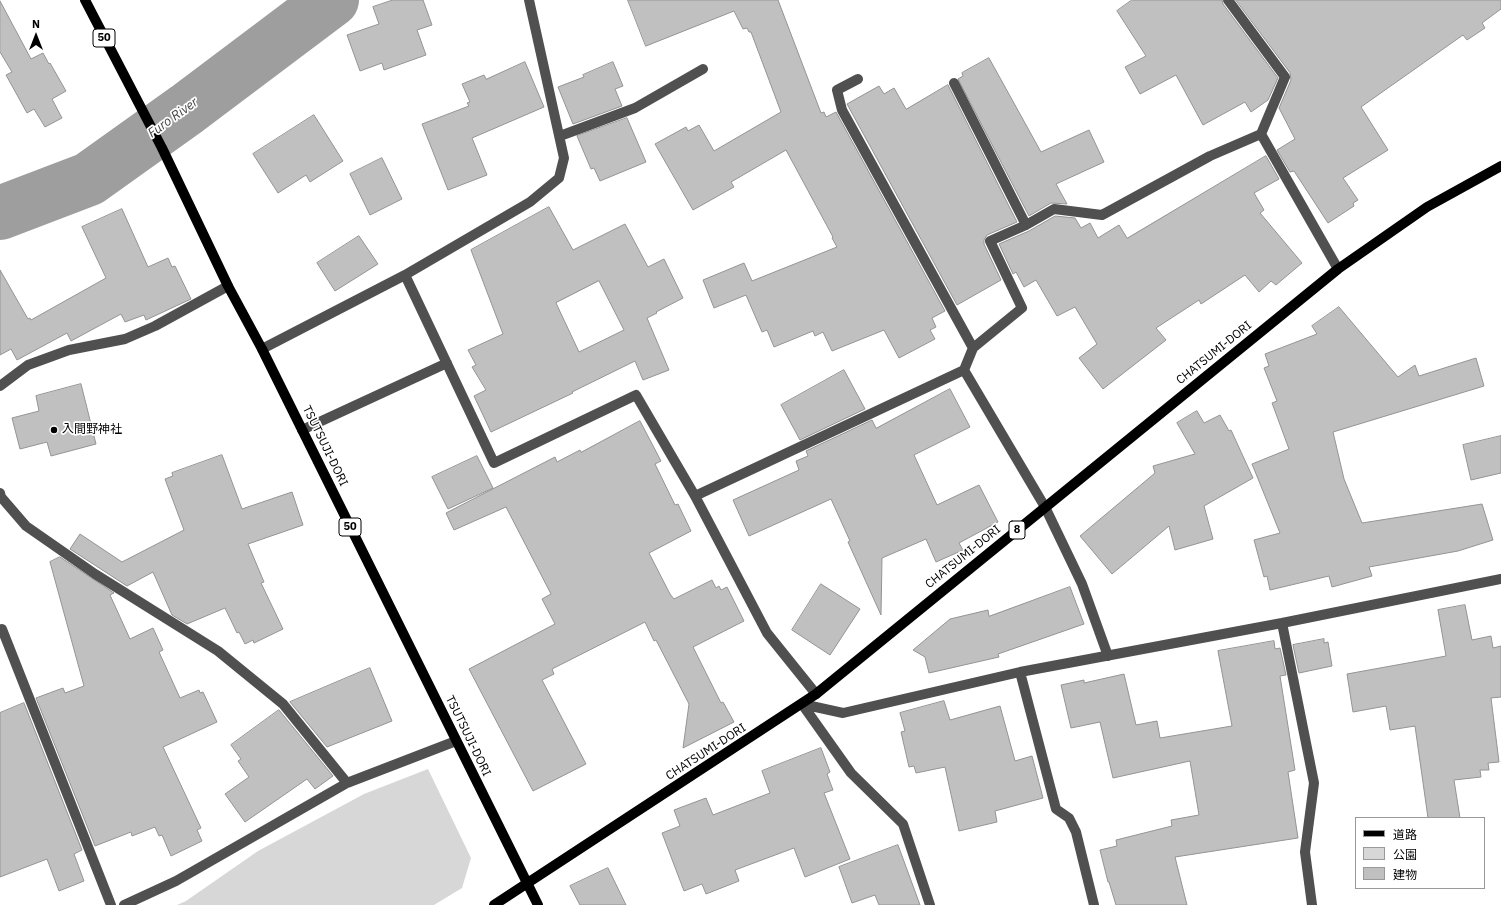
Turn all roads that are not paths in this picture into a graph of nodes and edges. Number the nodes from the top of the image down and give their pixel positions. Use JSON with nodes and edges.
{"nodes":[{"id":1,"x":86,"y":0,"type":"edge"},
{"id":2,"x":529,"y":0,"type":"edge"},
{"id":3,"x":1228,"y":0,"type":"edge"},
{"id":4,"x":703,"y":69,"type":"dead end"},
{"id":5,"x":858,"y":79,"type":"dead end"},
{"id":6,"x":954,"y":83,"type":"dead end"},
{"id":7,"x":1261,"y":134,"type":"junction"},
{"id":8,"x":560,"y":136,"type":"junction"},
{"id":9,"x":1501,"y":166,"type":"edge"},
{"id":10,"x":1026,"y":225,"type":"junction"},
{"id":11,"x":1338,"y":269,"type":"junction"},
{"id":12,"x":405,"y":275,"type":"junction"},
{"id":13,"x":228,"y":286,"type":"junction"},
{"id":14,"x":973,"y":348,"type":"junction"},
{"id":15,"x":262,"y":349,"type":"junction"},
{"id":16,"x":447,"y":363,"type":"junction"},
{"id":17,"x":964,"y":370,"type":"junction"},
{"id":18,"x":0,"y":386,"type":"edge"},
{"id":19,"x":302,"y":430,"type":"junction"},
{"id":20,"x":0,"y":493,"type":"edge"},
{"id":21,"x":695,"y":496,"type":"junction"},
{"id":22,"x":1045,"y":507,"type":"junction"},
{"id":23,"x":1501,"y":579,"type":"edge"},
{"id":24,"x":1282,"y":623,"type":"junction"},
{"id":25,"x":2,"y":629,"type":"dead end"},
{"id":26,"x":1108,"y":656,"type":"junction"},
{"id":27,"x":1020,"y":672,"type":"junction"},
{"id":28,"x":816,"y":694,"type":"junction"},
{"id":29,"x":802,"y":704,"type":"junction"},
{"id":30,"x":456,"y":742,"type":"junction"},
{"id":31,"x":347,"y":783,"type":"junction"},
{"id":32,"x":527,"y":884,"type":"junction"},
{"id":33,"x":111,"y":905,"type":"edge"},
{"id":34,"x":124,"y":905,"type":"edge"},
{"id":35,"x":494,"y":905,"type":"edge"},
{"id":36,"x":538,"y":905,"type":"edge"},
{"id":37,"x":930,"y":905,"type":"edge"},
{"id":38,"x":1094,"y":905,"type":"edge"},
{"id":39,"x":1312,"y":905,"type":"edge"}],
"edges":[{"from":1,"to":13,"type":"main road","name":"TSUTSUJI-DORI","number":"50"},
{"from":2,"to":8,"type":"street"},
{"from":3,"to":7,"type":"street"},
{"from":4,"to":8,"type":"street"},
{"from":5,"to":14,"type":"street"},
{"from":6,"to":10,"type":"street"},
{"from":7,"to":10,"type":"street"},
{"from":7,"to":11,"type":"street"},
{"from":8,"to":12,"type":"street"},
{"from":9,"to":11,"type":"main road","name":"CHATSUMI-DORI","number":"8"},
{"from":10,"to":14,"type":"street"},
{"from":11,"to":22,"type":"main road","name":"CHATSUMI-DORI","number":"8"},
{"from":12,"to":15,"type":"street"},
{"from":12,"to":16,"type":"street"},
{"from":13,"to":15,"type":"main road","name":"TSUTSUJI-DORI","number":"50"},
{"from":13,"to":18,"type":"street"},
{"from":14,"to":17,"type":"street"},
{"from":15,"to":19,"type":"main road","name":"TSUTSUJI-DORI","number":"50"},
{"from":16,"to":19,"type":"street"},
{"from":16,"to":21,"type":"street"},
{"from":17,"to":21,"type":"street"},
{"from":17,"to":22,"type":"street"},
{"from":19,"to":30,"type":"main road","name":"TSUTSUJI-DORI","number":"50"},
{"from":20,"to":31,"type":"street"},
{"from":21,"to":28,"type":"street"},
{"from":22,"to":26,"type":"street"},
{"from":22,"to":28,"type":"main road","name":"CHATSUMI-DORI","number":"8"},
{"from":23,"to":24,"type":"street"},
{"from":24,"to":26,"type":"street"},
{"from":24,"to":39,"type":"street"},
{"from":25,"to":33,"type":"street"},
{"from":26,"to":27,"type":"street"},
{"from":27,"to":29,"type":"street"},
{"from":27,"to":38,"type":"street"},
{"from":28,"to":29,"type":"main road","name":"CHATSUMI-DORI","number":"8"},
{"from":29,"to":32,"type":"main road","name":"CHATSUMI-DORI","number":"8"},
{"from":29,"to":37,"type":"street"},
{"from":30,"to":31,"type":"street"},
{"from":30,"to":32,"type":"main road","name":"TSUTSUJI-DORI","number":"50"},
{"from":31,"to":34,"type":"street"},
{"from":32,"to":35,"type":"main road","number":"8"},
{"from":32,"to":36,"type":"main road","name":"TSUTSUJI-DORI","number":"50"}]}
